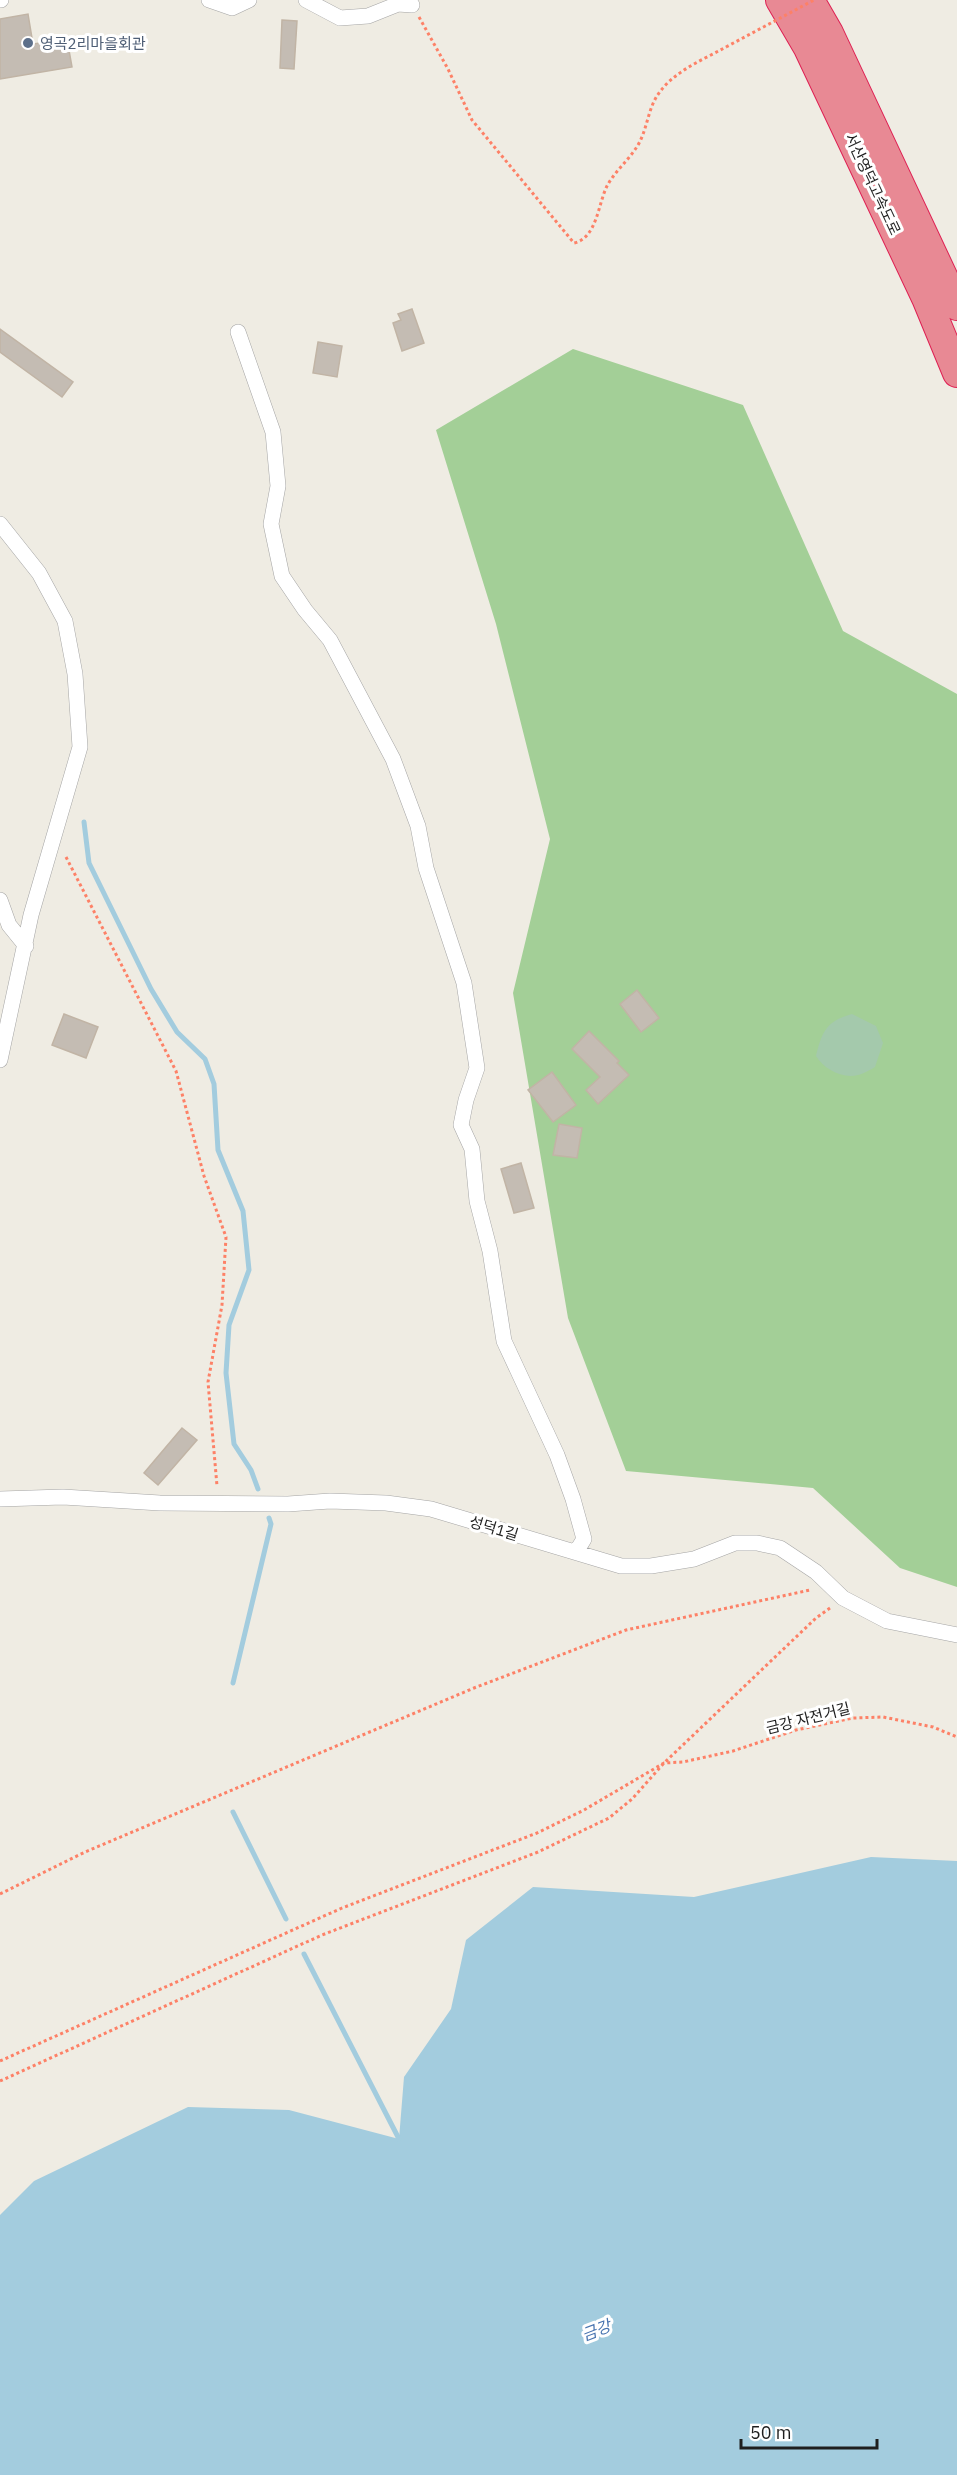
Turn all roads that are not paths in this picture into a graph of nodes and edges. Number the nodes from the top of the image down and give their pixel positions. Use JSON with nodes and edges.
{"nodes":[{"id":1,"x":209,"y":0,"type":"edge"},
{"id":2,"x":249,"y":0,"type":"edge"},
{"id":3,"x":306,"y":0,"type":"edge"},
{"id":4,"x":780,"y":0,"type":"edge"},
{"id":5,"x":812,"y":0,"type":"edge"},
{"id":6,"x":412,"y":5,"type":"road end"},
{"id":7,"x":957,"y":306,"type":"edge"},
{"id":8,"x":238,"y":332,"type":"dead end"},
{"id":9,"x":957,"y":373,"type":"edge"},
{"id":10,"x":0,"y":524,"type":"edge"},
{"id":11,"x":0,"y":900,"type":"edge"},
{"id":12,"x":26,"y":946,"type":"junction"},
{"id":13,"x":0,"y":1060,"type":"edge"},
{"id":14,"x":0,"y":1499,"type":"edge"},
{"id":15,"x":576,"y":1552,"type":"junction"},
{"id":16,"x":957,"y":1635,"type":"edge"}],
"edges":[{"from":1,"to":2,"type":"street"},
{"from":3,"to":6,"type":"street"},
{"from":4,"to":9,"type":"highway","name":"서산영덕고속도로"},
{"from":5,"to":7,"type":"highway","name":"서산영덕고속도로"},
{"from":8,"to":15,"type":"street"},
{"from":10,"to":12,"type":"street"},
{"from":11,"to":12,"type":"street"},
{"from":12,"to":13,"type":"street"},
{"from":14,"to":15,"type":"street","name":"성덕1길"},
{"from":15,"to":16,"type":"street","name":"성덕1길"}]}
